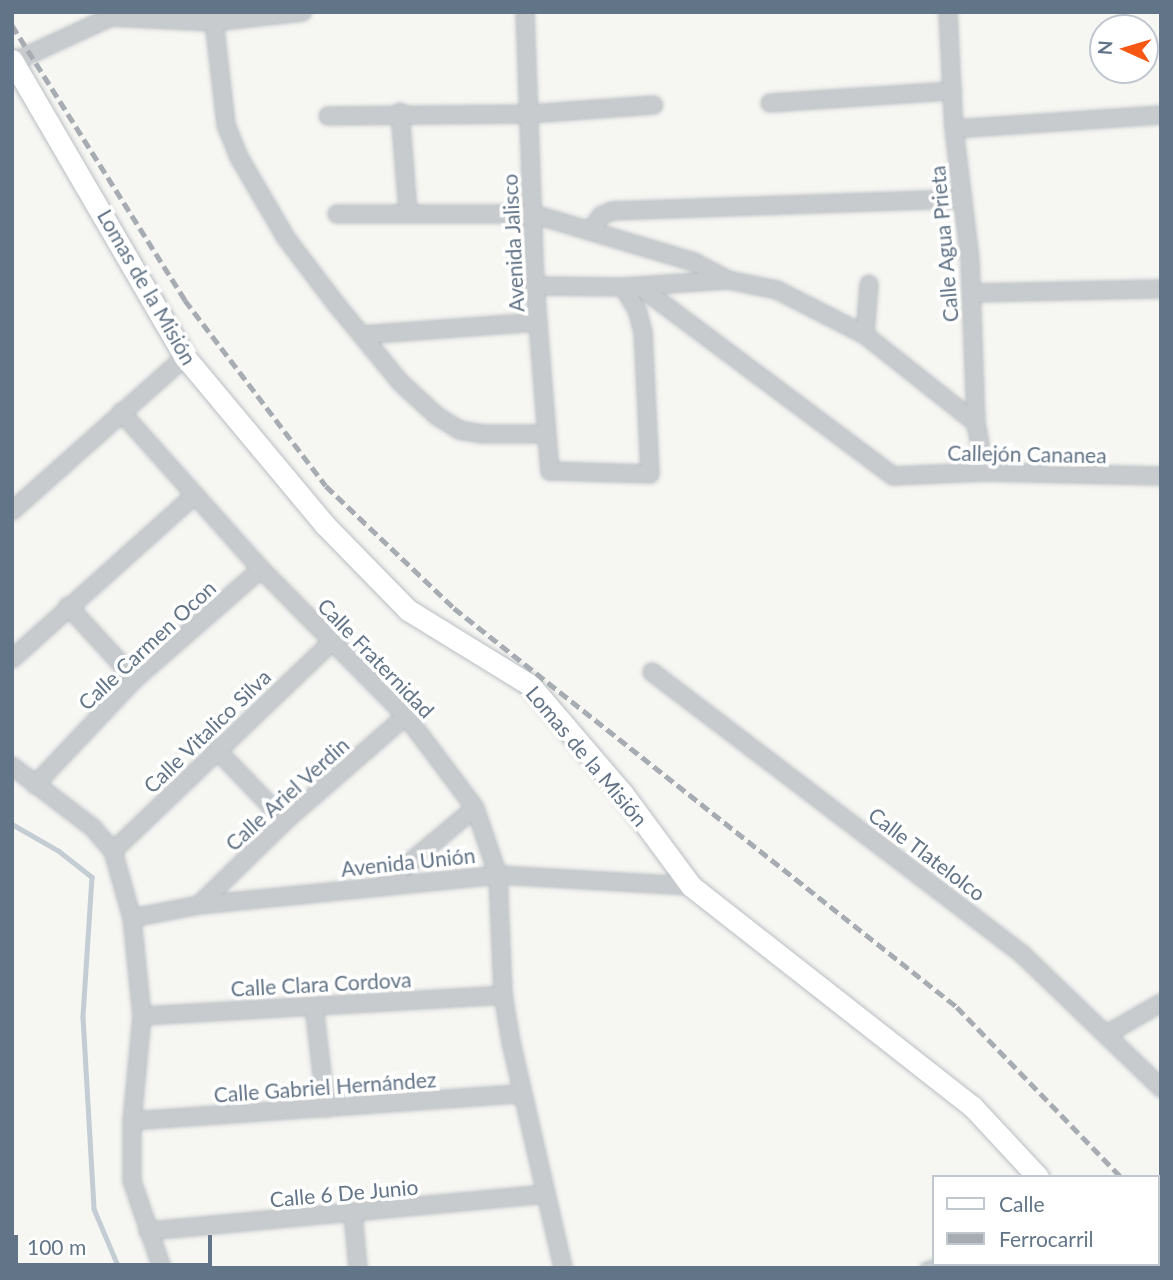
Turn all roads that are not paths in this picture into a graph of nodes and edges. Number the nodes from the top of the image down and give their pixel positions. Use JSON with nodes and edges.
{"nodes":[{"id":1,"x":302,"y":12,"type":"edge"},
{"id":2,"x":525,"y":12,"type":"edge"},
{"id":3,"x":948,"y":12,"type":"edge"},
{"id":4,"x":111,"y":15,"type":"edge"},
{"id":5,"x":213,"y":17,"type":"edge"},
{"id":6,"x":13,"y":61,"type":"edge"},
{"id":7,"x":953,"y":91,"type":"junction"},
{"id":8,"x":770,"y":103,"type":"dead end"},
{"id":9,"x":654,"y":105,"type":"dead end"},
{"id":10,"x":400,"y":111,"type":"junction"},
{"id":11,"x":528,"y":114,"type":"junction"},
{"id":12,"x":328,"y":116,"type":"dead end"},
{"id":13,"x":1161,"y":116,"type":"edge"},
{"id":14,"x":954,"y":129,"type":"junction"},
{"id":15,"x":962,"y":199,"type":"junction"},
{"id":16,"x":408,"y":212,"type":"junction"},
{"id":17,"x":337,"y":214,"type":"dead end"},
{"id":18,"x":533,"y":214,"type":"junction"},
{"id":19,"x":590,"y":231,"type":"junction"},
{"id":20,"x":728,"y":280,"type":"junction"},
{"id":21,"x":869,"y":284,"type":"dead end"},
{"id":22,"x":535,"y":286,"type":"junction"},
{"id":23,"x":631,"y":286,"type":"junction"},
{"id":24,"x":1161,"y":289,"type":"edge"},
{"id":25,"x":971,"y":293,"type":"junction"},
{"id":26,"x":538,"y":323,"type":"junction"},
{"id":27,"x":362,"y":335,"type":"junction"},
{"id":28,"x":865,"y":335,"type":"junction"},
{"id":29,"x":185,"y":357,"type":"junction"},
{"id":30,"x":121,"y":412,"type":"junction"},
{"id":31,"x":976,"y":423,"type":"junction"},
{"id":32,"x":546,"y":435,"type":"junction"},
{"id":33,"x":985,"y":472,"type":"junction"},
{"id":34,"x":1160,"y":477,"type":"edge"},
{"id":35,"x":195,"y":495,"type":"junction"},
{"id":36,"x":12,"y":511,"type":"edge"},
{"id":37,"x":261,"y":569,"type":"junction"},
{"id":38,"x":68,"y":606,"type":"junction"},
{"id":39,"x":332,"y":642,"type":"junction"},
{"id":40,"x":12,"y":659,"type":"edge"},
{"id":41,"x":652,"y":673,"type":"dead end"},
{"id":42,"x":135,"y":679,"type":"junction"},
{"id":43,"x":406,"y":716,"type":"junction"},
{"id":44,"x":216,"y":749,"type":"junction"},
{"id":45,"x":12,"y":766,"type":"edge"},
{"id":46,"x":35,"y":785,"type":"junction"},
{"id":47,"x":475,"y":808,"type":"junction"},
{"id":48,"x":285,"y":821,"type":"junction"},
{"id":49,"x":113,"y":851,"type":"junction"},
{"id":50,"x":498,"y":875,"type":"junction"},
{"id":51,"x":382,"y":886,"type":"junction"},
{"id":52,"x":691,"y":886,"type":"junction"},
{"id":53,"x":199,"y":905,"type":"junction"},
{"id":54,"x":132,"y":918,"type":"junction"},
{"id":55,"x":503,"y":995,"type":"junction"},
{"id":56,"x":1161,"y":1003,"type":"edge"},
{"id":57,"x":314,"y":1006,"type":"junction"},
{"id":58,"x":142,"y":1016,"type":"junction"},
{"id":59,"x":1107,"y":1034,"type":"junction"},
{"id":60,"x":1161,"y":1088,"type":"edge"},
{"id":61,"x":520,"y":1094,"type":"junction"},
{"id":62,"x":326,"y":1108,"type":"junction"},
{"id":63,"x":132,"y":1121,"type":"junction"},
{"id":64,"x":1032,"y":1173,"type":"edge"},
{"id":65,"x":544,"y":1194,"type":"junction"},
{"id":66,"x":352,"y":1214,"type":"junction"},
{"id":67,"x":148,"y":1231,"type":"junction"},
{"id":68,"x":162,"y":1268,"type":"edge"},
{"id":69,"x":358,"y":1268,"type":"edge"},
{"id":70,"x":563,"y":1268,"type":"edge"}],
"edges":[{"from":1,"to":5,"type":"street"},
{"from":2,"to":11,"type":"street","name":"Avenida Jalisco"},
{"from":3,"to":7,"type":"street","name":"Calle Agua Prieta"},
{"from":4,"to":5,"type":"street"},
{"from":4,"to":6,"type":"street"},
{"from":5,"to":27,"type":"street"},
{"from":6,"to":29,"type":"street","name":"Lomas de la Misión"},
{"from":7,"to":8,"type":"street"},
{"from":7,"to":14,"type":"street","name":"Calle Agua Prieta"},
{"from":9,"to":11,"type":"street"},
{"from":10,"to":11,"type":"street"},
{"from":10,"to":12,"type":"street"},
{"from":10,"to":16,"type":"street"},
{"from":11,"to":18,"type":"street","name":"Avenida Jalisco"},
{"from":13,"to":14,"type":"street"},
{"from":14,"to":15,"type":"street","name":"Calle Agua Prieta"},
{"from":15,"to":19,"type":"street"},
{"from":15,"to":25,"type":"street","name":"Calle Agua Prieta"},
{"from":16,"to":17,"type":"street"},
{"from":16,"to":18,"type":"street"},
{"from":18,"to":19,"type":"street"},
{"from":18,"to":22,"type":"street","name":"Avenida Jalisco"},
{"from":19,"to":20,"type":"street"},
{"from":20,"to":23,"type":"street"},
{"from":20,"to":28,"type":"street"},
{"from":21,"to":28,"type":"street"},
{"from":22,"to":23,"type":"street"},
{"from":22,"to":26,"type":"street","name":"Avenida Jalisco"},
{"from":23,"to":32,"type":"street","name":"Avenida Jalisco"},
{"from":23,"to":33,"type":"street","name":"Callejón Cananea"},
{"from":24,"to":25,"type":"street"},
{"from":25,"to":31,"type":"street","name":"Calle Agua Prieta"},
{"from":26,"to":27,"type":"street"},
{"from":26,"to":32,"type":"street","name":"Avenida Jalisco"},
{"from":27,"to":32,"type":"street"},
{"from":28,"to":31,"type":"street"},
{"from":29,"to":30,"type":"street"},
{"from":29,"to":52,"type":"street","name":"Lomas de la Misión"},
{"from":30,"to":35,"type":"street","name":"Calle Fraternidad"},
{"from":30,"to":36,"type":"street"},
{"from":31,"to":33,"type":"street","name":"Calle Agua Prieta"},
{"from":33,"to":34,"type":"street","name":"Callejón Cananea"},
{"from":35,"to":37,"type":"street","name":"Calle Fraternidad"},
{"from":35,"to":38,"type":"street"},
{"from":37,"to":39,"type":"street","name":"Calle Fraternidad"},
{"from":37,"to":42,"type":"street","name":"Calle Carmen Ocon"},
{"from":38,"to":40,"type":"street"},
{"from":38,"to":42,"type":"street"},
{"from":39,"to":43,"type":"street","name":"Calle Fraternidad"},
{"from":39,"to":44,"type":"street","name":"Calle Vitalico Silva"},
{"from":41,"to":59,"type":"street","name":"Calle Tlatelolco"},
{"from":42,"to":46,"type":"street","name":"Calle Carmen Ocon"},
{"from":43,"to":47,"type":"street","name":"Calle Fraternidad"},
{"from":43,"to":48,"type":"street","name":"Calle Ariel Verdin"},
{"from":44,"to":48,"type":"street"},
{"from":44,"to":49,"type":"street","name":"Calle Vitalico Silva"},
{"from":45,"to":46,"type":"street"},
{"from":46,"to":49,"type":"street"},
{"from":47,"to":50,"type":"street","name":"Calle Fraternidad"},
{"from":47,"to":51,"type":"street"},
{"from":48,"to":53,"type":"street","name":"Calle Ariel Verdin"},
{"from":49,"to":54,"type":"street"},
{"from":50,"to":51,"type":"street","name":"Avenida Unión"},
{"from":50,"to":52,"type":"street","name":"Avenida Unión"},
{"from":50,"to":55,"type":"street","name":"Calle Fraternidad"},
{"from":51,"to":53,"type":"street","name":"Avenida Unión"},
{"from":52,"to":64,"type":"street","name":"Lomas de la Misión"},
{"from":53,"to":54,"type":"street","name":"Avenida Unión"},
{"from":54,"to":58,"type":"street"},
{"from":55,"to":57,"type":"street","name":"Calle Clara Cordova"},
{"from":55,"to":61,"type":"street","name":"Calle Fraternidad"},
{"from":56,"to":59,"type":"street"},
{"from":57,"to":58,"type":"street","name":"Calle Clara Cordova"},
{"from":57,"to":62,"type":"street"},
{"from":58,"to":63,"type":"street"},
{"from":59,"to":60,"type":"street","name":"Calle Tlatelolco"},
{"from":61,"to":62,"type":"street","name":"Calle Gabriel Hernández"},
{"from":61,"to":65,"type":"street","name":"Calle Fraternidad"},
{"from":62,"to":63,"type":"street","name":"Calle Gabriel Hernández"},
{"from":63,"to":67,"type":"street"},
{"from":65,"to":66,"type":"street","name":"Calle 6 De Junio"},
{"from":65,"to":70,"type":"street","name":"Calle Fraternidad"},
{"from":66,"to":67,"type":"street","name":"Calle 6 De Junio"},
{"from":66,"to":69,"type":"street"},
{"from":67,"to":68,"type":"street"}]}
